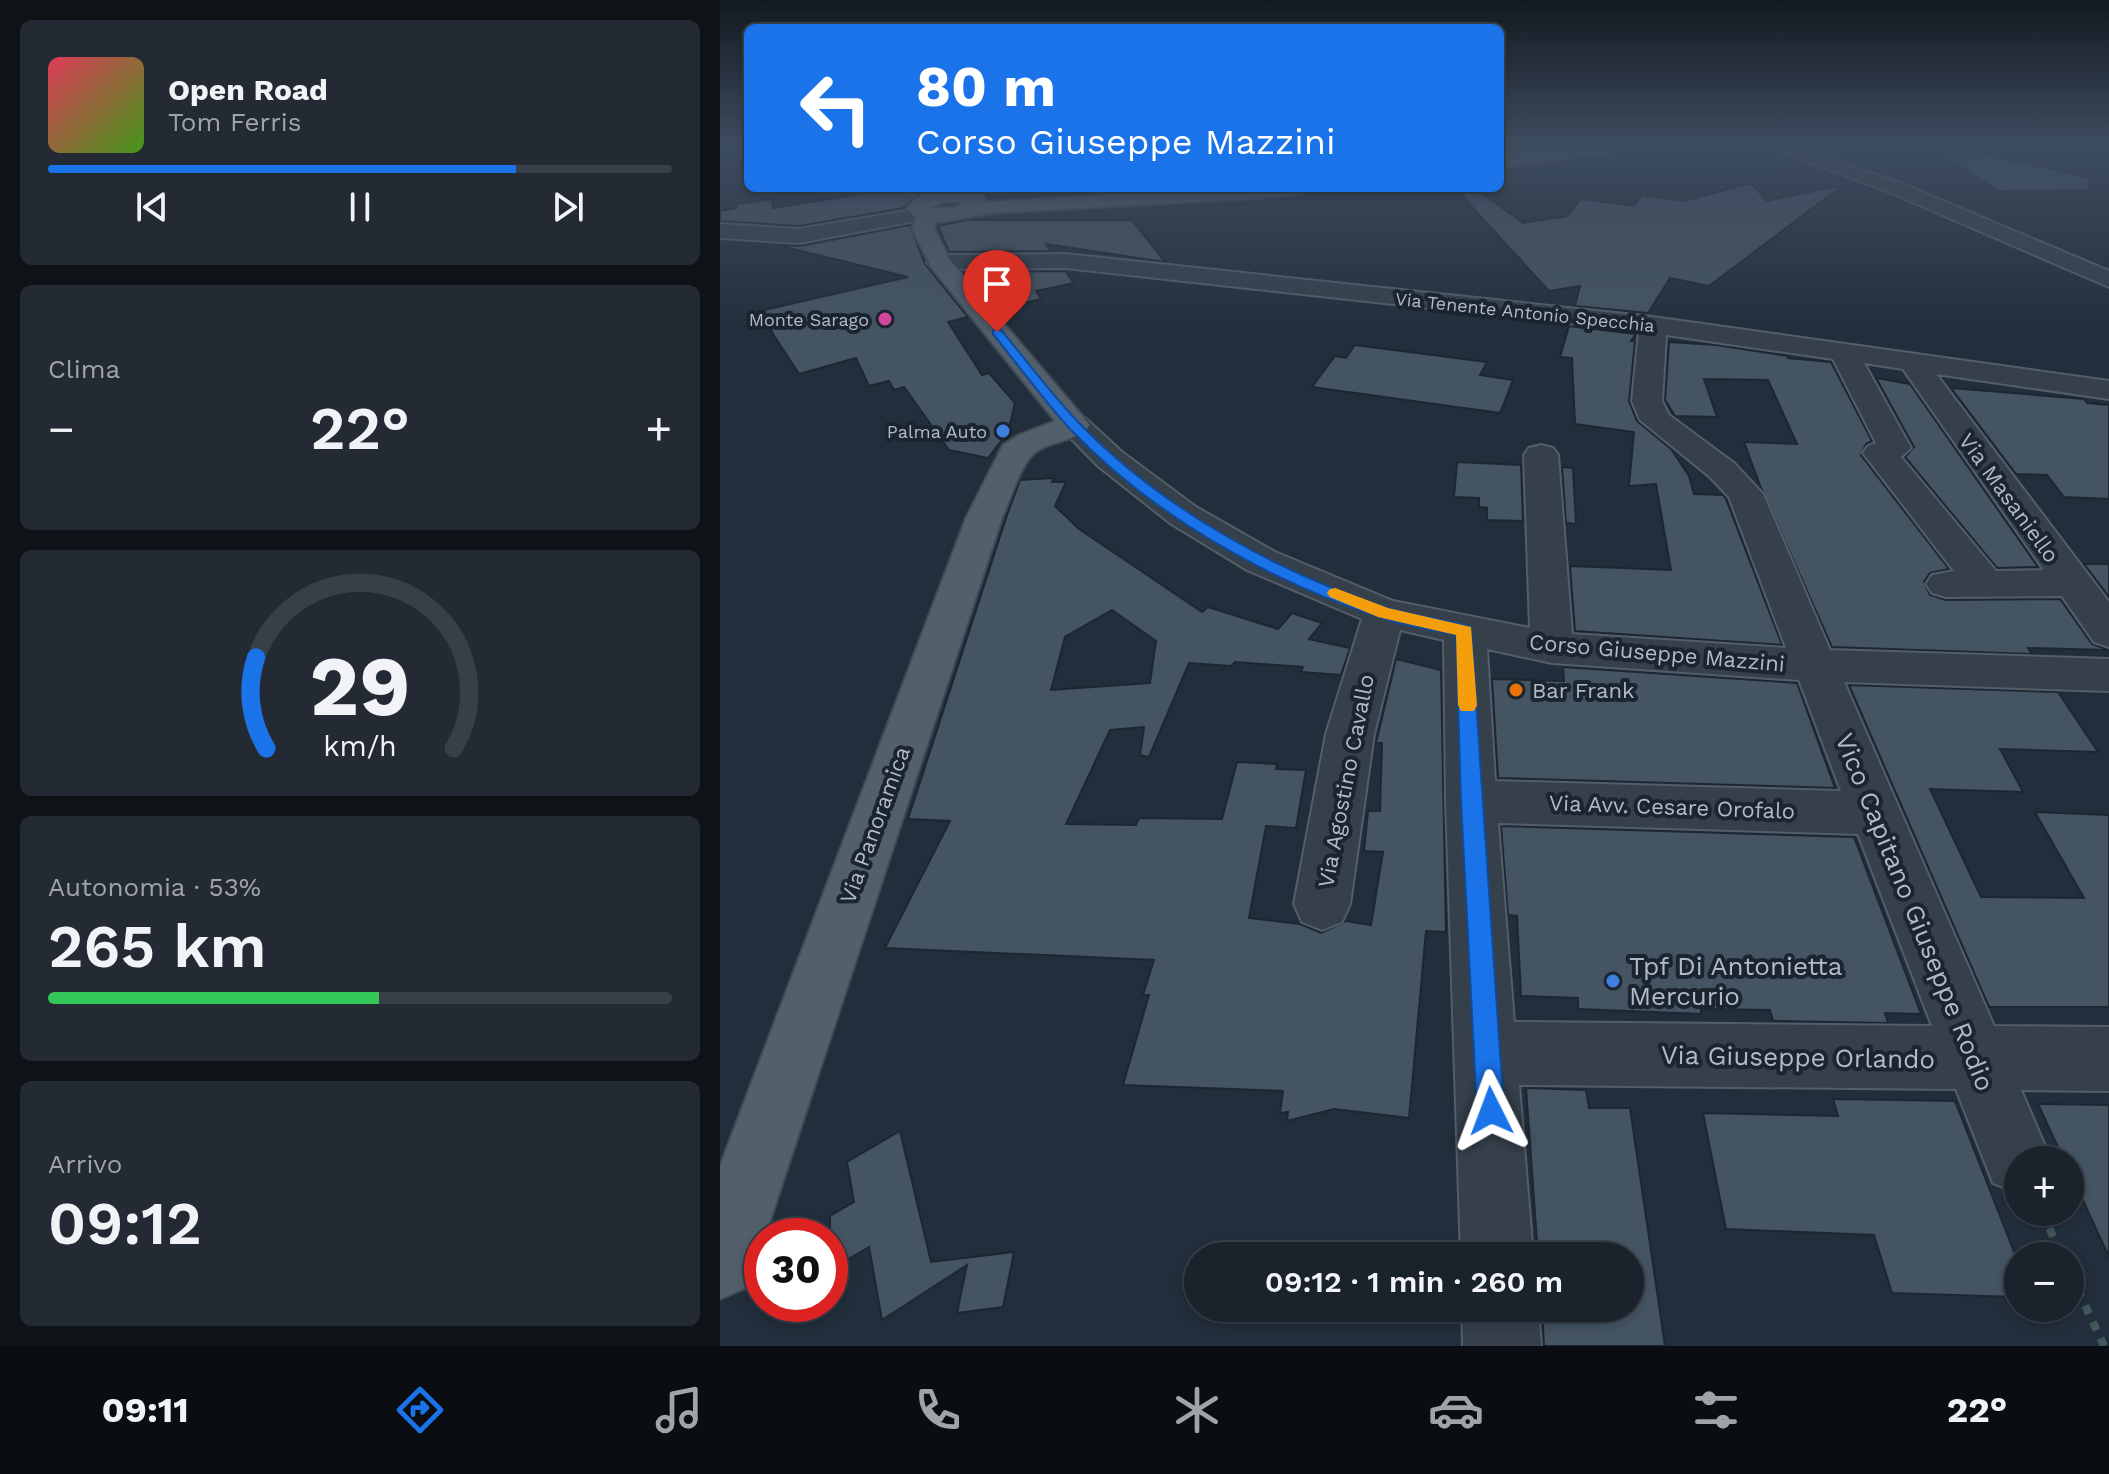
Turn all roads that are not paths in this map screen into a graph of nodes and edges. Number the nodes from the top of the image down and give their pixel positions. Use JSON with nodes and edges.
{"nodes":[{"id":1,"x":928,"y":208,"type":"edge"},
{"id":2,"x":936,"y":208,"type":"edge"},
{"id":3,"x":1942,"y":208,"type":"edge"},
{"id":4,"x":720,"y":231,"type":"edge"},
{"id":5,"x":939,"y":262,"type":"junction"},
{"id":6,"x":2109,"y":280,"type":"edge"},
{"id":7,"x":1653,"y":325,"type":"junction"},
{"id":8,"x":1843,"y":352,"type":"junction"},
{"id":9,"x":1912,"y":362,"type":"junction"},
{"id":10,"x":2109,"y":390,"type":"edge"},
{"id":11,"x":1074,"y":425,"type":"junction"},
{"id":12,"x":1541,"y":455,"type":"dead end"},
{"id":13,"x":1985,"y":583,"type":"junction"},
{"id":14,"x":2070,"y":583,"type":"junction"},
{"id":15,"x":1946,"y":584,"type":"dead end"},
{"id":16,"x":1384,"y":613,"type":"junction"},
{"id":17,"x":1465,"y":631,"type":"junction"},
{"id":18,"x":2109,"y":632,"type":"edge"},
{"id":19,"x":1552,"y":648,"type":"junction"},
{"id":20,"x":1813,"y":665,"type":"junction"},
{"id":21,"x":2109,"y":675,"type":"edge"},
{"id":22,"x":1471,"y":801,"type":"junction"},
{"id":23,"x":1873,"y":813,"type":"junction"},
{"id":24,"x":1322,"y":904,"type":"dead end"},
{"id":25,"x":1488,"y":1053,"type":"junction"},
{"id":26,"x":1975,"y":1059,"type":"junction"},
{"id":27,"x":2109,"y":1059,"type":"edge"},
{"id":28,"x":2012,"y":1146,"type":"edge"},
{"id":29,"x":1496,"y":1242,"type":"edge"},
{"id":30,"x":720,"y":1262,"type":"edge"},
{"id":31,"x":1501,"y":1322,"type":"edge"},
{"id":32,"x":1502,"y":1346,"type":"edge"}],
"edges":[{"from":1,"to":4,"type":"street"},
{"from":2,"to":5,"type":"main road","name":"Corso Giuseppe Mazzini"},
{"from":3,"to":6,"type":"street"},
{"from":5,"to":7,"type":"street","name":"Via Tenente Antonio Specchia"},
{"from":5,"to":11,"type":"main road","name":"Corso Giuseppe Mazzini"},
{"from":7,"to":8,"type":"street","name":"Via Tenente Antonio Specchia"},
{"from":7,"to":20,"type":"street","name":"Vico Capitano Giuseppe Rodio"},
{"from":8,"to":9,"type":"street","name":"Via Tenente Antonio Specchia"},
{"from":8,"to":13,"type":"street"},
{"from":9,"to":10,"type":"street","name":"Via Tenente Antonio Specchia"},
{"from":9,"to":14,"type":"street","name":"Via Masaniello"},
{"from":11,"to":16,"type":"street","name":"Corso Giuseppe Mazzini"},
{"from":11,"to":30,"type":"main road","name":"Via Panoramica"},
{"from":12,"to":19,"type":"street"},
{"from":13,"to":14,"type":"street"},
{"from":13,"to":15,"type":"street"},
{"from":14,"to":18,"type":"street","name":"Via Masaniello"},
{"from":16,"to":17,"type":"street","name":"Corso Giuseppe Mazzini"},
{"from":16,"to":24,"type":"street","name":"Via Agostino Cavallo"},
{"from":17,"to":19,"type":"street","name":"Corso Giuseppe Mazzini"},
{"from":17,"to":22,"type":"street"},
{"from":19,"to":20,"type":"street","name":"Corso Giuseppe Mazzini"},
{"from":20,"to":21,"type":"street","name":"Corso Giuseppe Mazzini"},
{"from":20,"to":23,"type":"street","name":"Vico Capitano Giuseppe Rodio"},
{"from":22,"to":23,"type":"street","name":"Via Avv. Cesare Orofalo"},
{"from":22,"to":25,"type":"street"},
{"from":23,"to":26,"type":"street","name":"Vico Capitano Giuseppe Rodio"},
{"from":25,"to":26,"type":"street","name":"Via Giuseppe Orlando"},
{"from":25,"to":29,"type":"street"},
{"from":26,"to":27,"type":"street","name":"Via Giuseppe Orlando"},
{"from":26,"to":28,"type":"street","name":"Vico Capitano Giuseppe Rodio"},
{"from":31,"to":32,"type":"street"}]}
